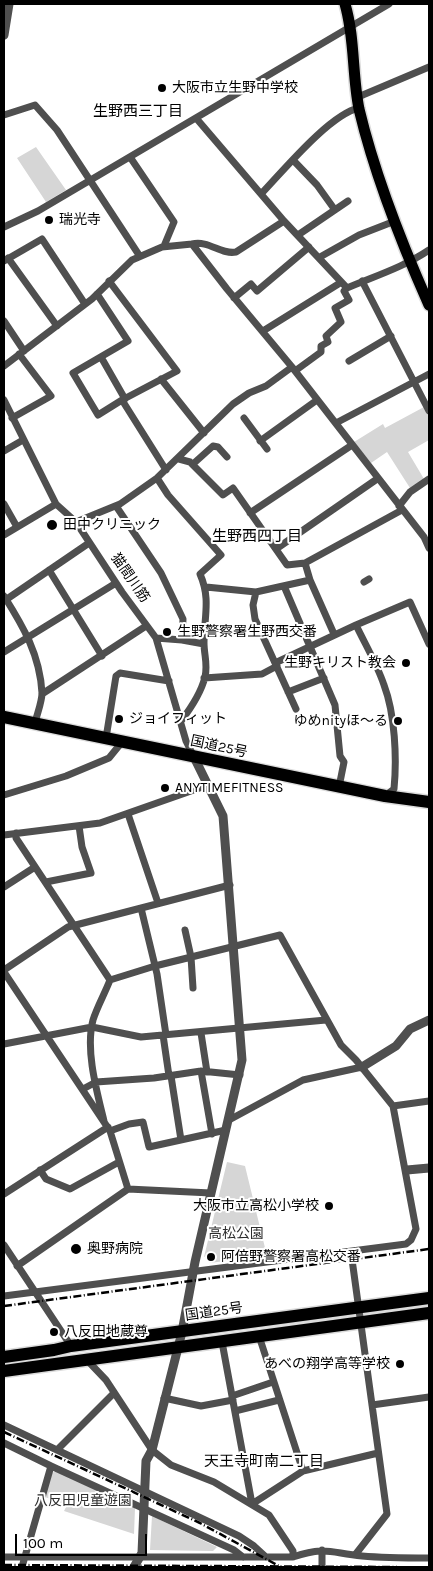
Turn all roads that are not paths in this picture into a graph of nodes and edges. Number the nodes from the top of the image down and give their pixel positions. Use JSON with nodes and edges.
{"nodes":[{"id":1,"x":9,"y":4,"type":"edge"},
{"id":2,"x":345,"y":4,"type":"edge"},
{"id":3,"x":389,"y":4,"type":"edge"},
{"id":4,"x":351,"y":26,"type":"junction"},
{"id":5,"x":4,"y":35,"type":"edge"},
{"id":6,"x":428,"y":70,"type":"edge"},
{"id":7,"x":358,"y":102,"type":"junction"},
{"id":8,"x":4,"y":116,"type":"edge"},
{"id":9,"x":196,"y":118,"type":"junction"},
{"id":10,"x":130,"y":157,"type":"junction"},
{"id":11,"x":293,"y":160,"type":"junction"},
{"id":12,"x":89,"y":180,"type":"junction"},
{"id":13,"x":261,"y":194,"type":"junction"},
{"id":14,"x":348,"y":201,"type":"dead end"},
{"id":15,"x":335,"y":210,"type":"junction"},
{"id":16,"x":395,"y":220,"type":"junction"},
{"id":17,"x":284,"y":221,"type":"junction"},
{"id":18,"x":4,"y":228,"type":"edge"},
{"id":19,"x":298,"y":235,"type":"junction"},
{"id":20,"x":192,"y":244,"type":"junction"},
{"id":21,"x":164,"y":246,"type":"junction"},
{"id":22,"x":309,"y":247,"type":"junction"},
{"id":23,"x":429,"y":250,"type":"edge"},
{"id":24,"x":140,"y":255,"type":"junction"},
{"id":25,"x":320,"y":258,"type":"junction"},
{"id":26,"x":6,"y":259,"type":"edge"},
{"id":27,"x":410,"y":262,"type":"junction"},
{"id":28,"x":109,"y":281,"type":"junction"},
{"id":29,"x":362,"y":281,"type":"junction"},
{"id":30,"x":340,"y":283,"type":"junction"},
{"id":31,"x":347,"y":288,"type":"junction"},
{"id":32,"x":97,"y":294,"type":"junction"},
{"id":33,"x":234,"y":298,"type":"junction"},
{"id":34,"x":86,"y":304,"type":"junction"},
{"id":35,"x":429,"y":305,"type":"edge"},
{"id":36,"x":4,"y":321,"type":"edge"},
{"id":37,"x":57,"y":326,"type":"junction"},
{"id":38,"x":262,"y":331,"type":"junction"},
{"id":39,"x":391,"y":336,"type":"junction"},
{"id":40,"x":22,"y":353,"type":"junction"},
{"id":41,"x":101,"y":357,"type":"junction"},
{"id":42,"x":349,"y":362,"type":"dead end"},
{"id":43,"x":4,"y":366,"type":"edge"},
{"id":44,"x":293,"y":369,"type":"junction"},
{"id":45,"x":429,"y":374,"type":"edge"},
{"id":46,"x":161,"y":378,"type":"junction"},
{"id":47,"x":414,"y":381,"type":"junction"},
{"id":48,"x":4,"y":400,"type":"edge"},
{"id":49,"x":124,"y":400,"type":"junction"},
{"id":50,"x":317,"y":400,"type":"junction"},
{"id":51,"x":429,"y":411,"type":"edge"},
{"id":52,"x":12,"y":418,"type":"junction"},
{"id":53,"x":336,"y":423,"type":"junction"},
{"id":54,"x":245,"y":424,"type":"dead end"},
{"id":55,"x":204,"y":433,"type":"junction"},
{"id":56,"x":23,"y":440,"type":"junction"},
{"id":57,"x":260,"y":441,"type":"junction"},
{"id":58,"x":352,"y":445,"type":"junction"},
{"id":59,"x":267,"y":449,"type":"dead end"},
{"id":60,"x":4,"y":451,"type":"edge"},
{"id":61,"x":227,"y":457,"type":"dead end"},
{"id":62,"x":179,"y":459,"type":"junction"},
{"id":63,"x":192,"y":464,"type":"junction"},
{"id":64,"x":166,"y":470,"type":"junction"},
{"id":65,"x":157,"y":478,"type":"junction"},
{"id":66,"x":378,"y":479,"type":"junction"},
{"id":67,"x":429,"y":480,"type":"edge"},
{"id":68,"x":4,"y":504,"type":"edge"},
{"id":69,"x":56,"y":504,"type":"junction"},
{"id":70,"x":116,"y":506,"type":"junction"},
{"id":71,"x":401,"y":508,"type":"junction"},
{"id":72,"x":250,"y":513,"type":"junction"},
{"id":73,"x":76,"y":522,"type":"junction"},
{"id":74,"x":17,"y":527,"type":"junction"},
{"id":75,"x":4,"y":535,"type":"edge"},
{"id":76,"x":89,"y":543,"type":"junction"},
{"id":77,"x":429,"y":548,"type":"edge"},
{"id":78,"x":276,"y":549,"type":"junction"},
{"id":79,"x":305,"y":563,"type":"junction"},
{"id":80,"x":49,"y":570,"type":"junction"},
{"id":81,"x":310,"y":580,"type":"junction"},
{"id":82,"x":116,"y":583,"type":"junction"},
{"id":83,"x":206,"y":586,"type":"junction"},
{"id":84,"x":284,"y":586,"type":"junction"},
{"id":85,"x":256,"y":592,"type":"junction"},
{"id":86,"x":5,"y":599,"type":"edge"},
{"id":87,"x":73,"y":609,"type":"junction"},
{"id":88,"x":356,"y":625,"type":"junction"},
{"id":89,"x":146,"y":626,"type":"junction"},
{"id":90,"x":334,"y":634,"type":"junction"},
{"id":91,"x":29,"y":637,"type":"junction"},
{"id":92,"x":156,"y":638,"type":"junction"},
{"id":93,"x":182,"y":640,"type":"junction"},
{"id":94,"x":204,"y":644,"type":"junction"},
{"id":95,"x":429,"y":644,"type":"edge"},
{"id":96,"x":312,"y":646,"type":"junction"},
{"id":97,"x":4,"y":652,"type":"edge"},
{"id":98,"x":102,"y":656,"type":"junction"},
{"id":99,"x":276,"y":665,"type":"junction"},
{"id":100,"x":204,"y":678,"type":"junction"},
{"id":101,"x":324,"y":678,"type":"junction"},
{"id":102,"x":169,"y":681,"type":"junction"},
{"id":103,"x":288,"y":692,"type":"junction"},
{"id":104,"x":42,"y":694,"type":"junction"},
{"id":105,"x":296,"y":709,"type":"dead end"},
{"id":106,"x":4,"y":717,"type":"edge"},
{"id":107,"x":181,"y":721,"type":"junction"},
{"id":108,"x":35,"y":723,"type":"junction"},
{"id":109,"x":106,"y":738,"type":"junction"},
{"id":110,"x":122,"y":742,"type":"junction"},
{"id":111,"x":194,"y":757,"type":"junction"},
{"id":112,"x":208,"y":785,"type":"junction"},
{"id":113,"x":339,"y":787,"type":"junction"},
{"id":114,"x":4,"y":795,"type":"edge"},
{"id":115,"x":385,"y":796,"type":"junction"},
{"id":116,"x":429,"y":802,"type":"edge"},
{"id":117,"x":128,"y":814,"type":"junction"},
{"id":118,"x":79,"y":826,"type":"junction"},
{"id":119,"x":16,"y":833,"type":"junction"},
{"id":120,"x":4,"y":834,"type":"edge"},
{"id":121,"x":35,"y":867,"type":"junction"},
{"id":122,"x":46,"y":882,"type":"junction"},
{"id":123,"x":230,"y":885,"type":"junction"},
{"id":124,"x":4,"y":887,"type":"edge"},
{"id":125,"x":158,"y":903,"type":"junction"},
{"id":126,"x":141,"y":908,"type":"junction"},
{"id":127,"x":75,"y":925,"type":"junction"},
{"id":128,"x":185,"y":930,"type":"dead end"},
{"id":129,"x":234,"y":947,"type":"junction"},
{"id":130,"x":192,"y":957,"type":"junction"},
{"id":131,"x":155,"y":966,"type":"junction"},
{"id":132,"x":4,"y":971,"type":"edge"},
{"id":133,"x":110,"y":980,"type":"junction"},
{"id":134,"x":193,"y":988,"type":"dead end"},
{"id":135,"x":326,"y":1020,"type":"junction"},
{"id":136,"x":429,"y":1020,"type":"edge"},
{"id":137,"x":92,"y":1027,"type":"junction"},
{"id":138,"x":240,"y":1028,"type":"junction"},
{"id":139,"x":201,"y":1033,"type":"junction"},
{"id":140,"x":164,"y":1035,"type":"junction"},
{"id":141,"x":47,"y":1036,"type":"junction"},
{"id":142,"x":4,"y":1044,"type":"edge"},
{"id":143,"x":362,"y":1068,"type":"junction"},
{"id":144,"x":204,"y":1072,"type":"junction"},
{"id":145,"x":240,"y":1075,"type":"junction"},
{"id":146,"x":170,"y":1076,"type":"junction"},
{"id":147,"x":94,"y":1082,"type":"junction"},
{"id":148,"x":83,"y":1089,"type":"junction"},
{"id":149,"x":429,"y":1101,"type":"edge"},
{"id":150,"x":393,"y":1106,"type":"junction"},
{"id":151,"x":227,"y":1125,"type":"junction"},
{"id":152,"x":107,"y":1126,"type":"junction"},
{"id":153,"x":212,"y":1134,"type":"junction"},
{"id":154,"x":181,"y":1140,"type":"junction"},
{"id":155,"x":119,"y":1162,"type":"junction"},
{"id":156,"x":429,"y":1168,"type":"edge"},
{"id":157,"x":40,"y":1170,"type":"junction"},
{"id":158,"x":407,"y":1170,"type":"junction"},
{"id":159,"x":128,"y":1189,"type":"junction"},
{"id":160,"x":211,"y":1193,"type":"junction"},
{"id":161,"x":4,"y":1194,"type":"edge"},
{"id":162,"x":4,"y":1245,"type":"edge"},
{"id":163,"x":351,"y":1252,"type":"junction"},
{"id":164,"x":17,"y":1266,"type":"junction"},
{"id":165,"x":193,"y":1272,"type":"junction"},
{"id":166,"x":36,"y":1292,"type":"junction"},
{"id":167,"x":4,"y":1296,"type":"edge"},
{"id":168,"x":429,"y":1298,"type":"edge"},
{"id":169,"x":358,"y":1307,"type":"junction"},
{"id":170,"x":429,"y":1314,"type":"edge"},
{"id":171,"x":360,"y":1322,"type":"junction"},
{"id":172,"x":182,"y":1332,"type":"junction"},
{"id":173,"x":259,"y":1336,"type":"junction"},
{"id":174,"x":222,"y":1342,"type":"junction"},
{"id":175,"x":71,"y":1346,"type":"junction"},
{"id":176,"x":178,"y":1347,"type":"junction"},
{"id":177,"x":4,"y":1357,"type":"edge"},
{"id":178,"x":86,"y":1358,"type":"junction"},
{"id":179,"x":4,"y":1371,"type":"edge"},
{"id":180,"x":273,"y":1382,"type":"junction"},
{"id":181,"x":114,"y":1393,"type":"junction"},
{"id":182,"x":429,"y":1397,"type":"edge"},
{"id":183,"x":164,"y":1398,"type":"junction"},
{"id":184,"x":232,"y":1398,"type":"junction"},
{"id":185,"x":279,"y":1400,"type":"junction"},
{"id":186,"x":372,"y":1405,"type":"junction"},
{"id":187,"x":235,"y":1412,"type":"junction"},
{"id":188,"x":4,"y":1425,"type":"edge"},
{"id":189,"x":18,"y":1432,"type":"junction"},
{"id":190,"x":5,"y":1445,"type":"edge"},
{"id":191,"x":57,"y":1450,"type":"junction"},
{"id":192,"x":152,"y":1450,"type":"junction"},
{"id":193,"x":378,"y":1453,"type":"junction"},
{"id":194,"x":51,"y":1466,"type":"junction"},
{"id":195,"x":303,"y":1471,"type":"junction"},
{"id":196,"x":144,"y":1491,"type":"junction"},
{"id":197,"x":252,"y":1504,"type":"junction"},
{"id":198,"x":144,"y":1508,"type":"junction"},
{"id":199,"x":322,"y":1550,"type":"junction"},
{"id":200,"x":355,"y":1555,"type":"junction"},
{"id":201,"x":293,"y":1556,"type":"junction"},
{"id":202,"x":4,"y":1557,"type":"edge"},
{"id":203,"x":24,"y":1557,"type":"junction"},
{"id":204,"x":266,"y":1557,"type":"junction"},
{"id":205,"x":141,"y":1558,"type":"junction"},
{"id":206,"x":243,"y":1558,"type":"junction"},
{"id":207,"x":429,"y":1558,"type":"edge"},
{"id":208,"x":22,"y":1567,"type":"edge"},
{"id":209,"x":134,"y":1567,"type":"edge"},
{"id":210,"x":322,"y":1567,"type":"edge"}],
"edges":[{"from":1,"to":5,"type":"street"},
{"from":2,"to":4,"type":"main road"},
{"from":3,"to":4,"type":"street"},
{"from":4,"to":7,"type":"main road"},
{"from":4,"to":9,"type":"street"},
{"from":6,"to":7,"type":"street"},
{"from":7,"to":11,"type":"street"},
{"from":7,"to":16,"type":"main road"},
{"from":8,"to":12,"type":"street"},
{"from":9,"to":10,"type":"street"},
{"from":9,"to":13,"type":"street"},
{"from":10,"to":12,"type":"street"},
{"from":10,"to":21,"type":"street"},
{"from":11,"to":13,"type":"street"},
{"from":11,"to":15,"type":"street"},
{"from":12,"to":18,"type":"street"},
{"from":12,"to":24,"type":"street"},
{"from":13,"to":17,"type":"street"},
{"from":14,"to":15,"type":"street"},
{"from":15,"to":19,"type":"street"},
{"from":16,"to":25,"type":"street"},
{"from":16,"to":27,"type":"main road"},
{"from":17,"to":19,"type":"street"},
{"from":17,"to":20,"type":"street"},
{"from":19,"to":22,"type":"street"},
{"from":20,"to":21,"type":"street"},
{"from":20,"to":33,"type":"street"},
{"from":21,"to":24,"type":"street"},
{"from":22,"to":25,"type":"street"},
{"from":22,"to":33,"type":"street"},
{"from":23,"to":27,"type":"street"},
{"from":24,"to":28,"type":"street"},
{"from":25,"to":30,"type":"street"},
{"from":26,"to":34,"type":"street"},
{"from":26,"to":37,"type":"street"},
{"from":27,"to":29,"type":"street"},
{"from":27,"to":35,"type":"main road"},
{"from":28,"to":32,"type":"street"},
{"from":28,"to":46,"type":"street"},
{"from":29,"to":31,"type":"street"},
{"from":29,"to":39,"type":"street"},
{"from":30,"to":31,"type":"street"},
{"from":30,"to":38,"type":"street"},
{"from":31,"to":44,"type":"street"},
{"from":32,"to":34,"type":"street"},
{"from":32,"to":41,"type":"street"},
{"from":33,"to":38,"type":"street"},
{"from":34,"to":37,"type":"street"},
{"from":36,"to":40,"type":"street"},
{"from":37,"to":40,"type":"street"},
{"from":38,"to":44,"type":"street"},
{"from":39,"to":42,"type":"street"},
{"from":39,"to":47,"type":"street"},
{"from":40,"to":43,"type":"street"},
{"from":40,"to":52,"type":"street"},
{"from":41,"to":49,"type":"street"},
{"from":41,"to":49,"type":"street"},
{"from":44,"to":50,"type":"street"},
{"from":44,"to":55,"type":"street"},
{"from":45,"to":47,"type":"street"},
{"from":46,"to":49,"type":"street"},
{"from":46,"to":55,"type":"street"},
{"from":47,"to":51,"type":"street"},
{"from":47,"to":53,"type":"street"},
{"from":48,"to":52,"type":"street","name":"猫間川筋"},
{"from":49,"to":64,"type":"street"},
{"from":50,"to":53,"type":"street"},
{"from":50,"to":57,"type":"street"},
{"from":52,"to":56,"type":"street","name":"猫間川筋"},
{"from":53,"to":58,"type":"street"},
{"from":54,"to":57,"type":"street"},
{"from":55,"to":62,"type":"street"},
{"from":56,"to":60,"type":"street"},
{"from":56,"to":69,"type":"street","name":"猫間川筋"},
{"from":57,"to":59,"type":"street"},
{"from":58,"to":66,"type":"street"},
{"from":58,"to":72,"type":"street"},
{"from":61,"to":63,"type":"street"},
{"from":62,"to":63,"type":"street"},
{"from":62,"to":64,"type":"street"},
{"from":63,"to":72,"type":"street"},
{"from":64,"to":65,"type":"street"},
{"from":65,"to":70,"type":"street"},
{"from":65,"to":83,"type":"street"},
{"from":66,"to":71,"type":"street"},
{"from":66,"to":78,"type":"street"},
{"from":67,"to":71,"type":"street"},
{"from":68,"to":74,"type":"street"},
{"from":69,"to":73,"type":"street","name":"猫間川筋"},
{"from":69,"to":74,"type":"street"},
{"from":70,"to":73,"type":"street"},
{"from":70,"to":93,"type":"street"},
{"from":71,"to":77,"type":"street"},
{"from":71,"to":79,"type":"street"},
{"from":72,"to":78,"type":"street"},
{"from":73,"to":76,"type":"street","name":"猫間川筋"},
{"from":74,"to":75,"type":"street"},
{"from":76,"to":80,"type":"street"},
{"from":76,"to":82,"type":"street","name":"猫間川筋"},
{"from":78,"to":79,"type":"street"},
{"from":79,"to":81,"type":"street"},
{"from":80,"to":86,"type":"street"},
{"from":80,"to":87,"type":"street"},
{"from":81,"to":84,"type":"street"},
{"from":81,"to":90,"type":"street"},
{"from":82,"to":87,"type":"street"},
{"from":82,"to":89,"type":"street","name":"猫間川筋"},
{"from":83,"to":85,"type":"street"},
{"from":83,"to":94,"type":"street"},
{"from":84,"to":85,"type":"street"},
{"from":84,"to":96,"type":"street"},
{"from":85,"to":99,"type":"street"},
{"from":86,"to":91,"type":"street"},
{"from":87,"to":91,"type":"street"},
{"from":87,"to":98,"type":"street"},
{"from":88,"to":90,"type":"street"},
{"from":88,"to":95,"type":"street"},
{"from":88,"to":115,"type":"street"},
{"from":89,"to":92,"type":"street","name":"猫間川筋"},
{"from":89,"to":98,"type":"street"},
{"from":90,"to":96,"type":"street"},
{"from":91,"to":97,"type":"street"},
{"from":91,"to":104,"type":"street"},
{"from":92,"to":93,"type":"street"},
{"from":92,"to":102,"type":"street","name":"猫間川筋"},
{"from":93,"to":94,"type":"street"},
{"from":94,"to":100,"type":"street"},
{"from":96,"to":99,"type":"street"},
{"from":96,"to":101,"type":"street"},
{"from":98,"to":104,"type":"street"},
{"from":99,"to":100,"type":"street"},
{"from":99,"to":103,"type":"street"},
{"from":100,"to":107,"type":"street"},
{"from":101,"to":103,"type":"street"},
{"from":101,"to":113,"type":"street"},
{"from":102,"to":107,"type":"street","name":"猫間川筋"},
{"from":102,"to":109,"type":"street"},
{"from":103,"to":105,"type":"street"},
{"from":104,"to":108,"type":"street"},
{"from":106,"to":108,"type":"highway","name":"国道25号"},
{"from":107,"to":111,"type":"street","name":"猫間川筋"},
{"from":108,"to":109,"type":"highway","name":"国道25号"},
{"from":109,"to":110,"type":"highway","name":"国道25号"},
{"from":110,"to":111,"type":"highway","name":"国道25号"},
{"from":110,"to":114,"type":"street"},
{"from":111,"to":112,"type":"street"},
{"from":111,"to":113,"type":"highway","name":"国道25号"},
{"from":112,"to":117,"type":"street"},
{"from":112,"to":123,"type":"street"},
{"from":113,"to":115,"type":"highway","name":"国道25号"},
{"from":115,"to":116,"type":"highway","name":"国道25号"},
{"from":117,"to":118,"type":"street"},
{"from":117,"to":125,"type":"street"},
{"from":118,"to":119,"type":"street"},
{"from":118,"to":122,"type":"street"},
{"from":119,"to":120,"type":"street"},
{"from":119,"to":121,"type":"street"},
{"from":121,"to":122,"type":"street"},
{"from":121,"to":124,"type":"street"},
{"from":122,"to":127,"type":"street"},
{"from":123,"to":125,"type":"street"},
{"from":123,"to":129,"type":"street"},
{"from":125,"to":126,"type":"street"},
{"from":126,"to":127,"type":"street"},
{"from":126,"to":131,"type":"street"},
{"from":127,"to":132,"type":"street"},
{"from":127,"to":133,"type":"street"},
{"from":128,"to":130,"type":"street"},
{"from":129,"to":130,"type":"street"},
{"from":129,"to":135,"type":"street"},
{"from":129,"to":138,"type":"street"},
{"from":130,"to":131,"type":"street"},
{"from":130,"to":134,"type":"street"},
{"from":131,"to":133,"type":"street"},
{"from":131,"to":140,"type":"street"},
{"from":132,"to":141,"type":"street"},
{"from":133,"to":137,"type":"street"},
{"from":135,"to":138,"type":"street"},
{"from":135,"to":143,"type":"street"},
{"from":136,"to":143,"type":"street"},
{"from":137,"to":140,"type":"street"},
{"from":137,"to":141,"type":"street"},
{"from":137,"to":147,"type":"street"},
{"from":138,"to":139,"type":"street"},
{"from":138,"to":145,"type":"street"},
{"from":139,"to":140,"type":"street"},
{"from":139,"to":144,"type":"street"},
{"from":140,"to":146,"type":"street"},
{"from":141,"to":142,"type":"street"},
{"from":141,"to":148,"type":"street"},
{"from":143,"to":150,"type":"street"},
{"from":143,"to":151,"type":"street"},
{"from":144,"to":145,"type":"street"},
{"from":144,"to":146,"type":"street"},
{"from":144,"to":153,"type":"street"},
{"from":145,"to":151,"type":"street"},
{"from":146,"to":147,"type":"street"},
{"from":146,"to":154,"type":"street"},
{"from":147,"to":148,"type":"street"},
{"from":147,"to":152,"type":"street"},
{"from":148,"to":152,"type":"street"},
{"from":149,"to":150,"type":"street"},
{"from":150,"to":158,"type":"street"},
{"from":151,"to":153,"type":"street"},
{"from":151,"to":160,"type":"street"},
{"from":152,"to":154,"type":"street"},
{"from":152,"to":155,"type":"street"},
{"from":152,"to":157,"type":"street"},
{"from":153,"to":154,"type":"street"},
{"from":155,"to":157,"type":"street"},
{"from":155,"to":159,"type":"street"},
{"from":156,"to":158,"type":"street"},
{"from":157,"to":161,"type":"street"},
{"from":158,"to":163,"type":"street"},
{"from":159,"to":160,"type":"street"},
{"from":159,"to":164,"type":"street"},
{"from":160,"to":165,"type":"street"},
{"from":162,"to":164,"type":"street"},
{"from":163,"to":165,"type":"street"},
{"from":163,"to":169,"type":"street"},
{"from":164,"to":166,"type":"street"},
{"from":165,"to":166,"type":"street"},
{"from":165,"to":172,"type":"street"},
{"from":166,"to":167,"type":"street"},
{"from":166,"to":175,"type":"street"},
{"from":168,"to":169,"type":"highway","name":"国道25号"},
{"from":169,"to":171,"type":"street"},
{"from":169,"to":172,"type":"highway","name":"国道25号"},
{"from":170,"to":171,"type":"highway"},
{"from":171,"to":173,"type":"highway"},
{"from":171,"to":186,"type":"street"},
{"from":172,"to":175,"type":"highway","name":"国道25号"},
{"from":172,"to":176,"type":"street"},
{"from":173,"to":174,"type":"highway"},
{"from":173,"to":180,"type":"street"},
{"from":174,"to":176,"type":"highway"},
{"from":174,"to":184,"type":"street"},
{"from":175,"to":177,"type":"highway","name":"国道25号"},
{"from":176,"to":178,"type":"highway"},
{"from":176,"to":183,"type":"street"},
{"from":178,"to":179,"type":"highway"},
{"from":178,"to":181,"type":"street"},
{"from":180,"to":184,"type":"street"},
{"from":180,"to":185,"type":"street"},
{"from":181,"to":191,"type":"street"},
{"from":181,"to":192,"type":"street"},
{"from":182,"to":186,"type":"street"},
{"from":183,"to":184,"type":"street"},
{"from":183,"to":192,"type":"street"},
{"from":184,"to":187,"type":"street"},
{"from":185,"to":187,"type":"street"},
{"from":185,"to":195,"type":"street"},
{"from":186,"to":193,"type":"street"},
{"from":187,"to":197,"type":"street"},
{"from":188,"to":189,"type":"street"},
{"from":189,"to":190,"type":"street"},
{"from":189,"to":191,"type":"street"},
{"from":190,"to":194,"type":"street"},
{"from":191,"to":196,"type":"street"},
{"from":192,"to":196,"type":"street"},
{"from":192,"to":197,"type":"street"},
{"from":193,"to":195,"type":"street"},
{"from":193,"to":200,"type":"street"},
{"from":194,"to":198,"type":"street"},
{"from":194,"to":203,"type":"street"},
{"from":195,"to":197,"type":"street"},
{"from":196,"to":198,"type":"street"},
{"from":196,"to":204,"type":"street"},
{"from":197,"to":201,"type":"street"},
{"from":198,"to":205,"type":"street"},
{"from":198,"to":206,"type":"street"},
{"from":199,"to":200,"type":"street"},
{"from":199,"to":201,"type":"street"},
{"from":199,"to":210,"type":"street"},
{"from":200,"to":207,"type":"street"},
{"from":201,"to":204,"type":"street"},
{"from":202,"to":203,"type":"street"},
{"from":203,"to":205,"type":"street"},
{"from":203,"to":208,"type":"street"},
{"from":204,"to":206,"type":"street"},
{"from":205,"to":206,"type":"street"},
{"from":205,"to":209,"type":"street"}]}
